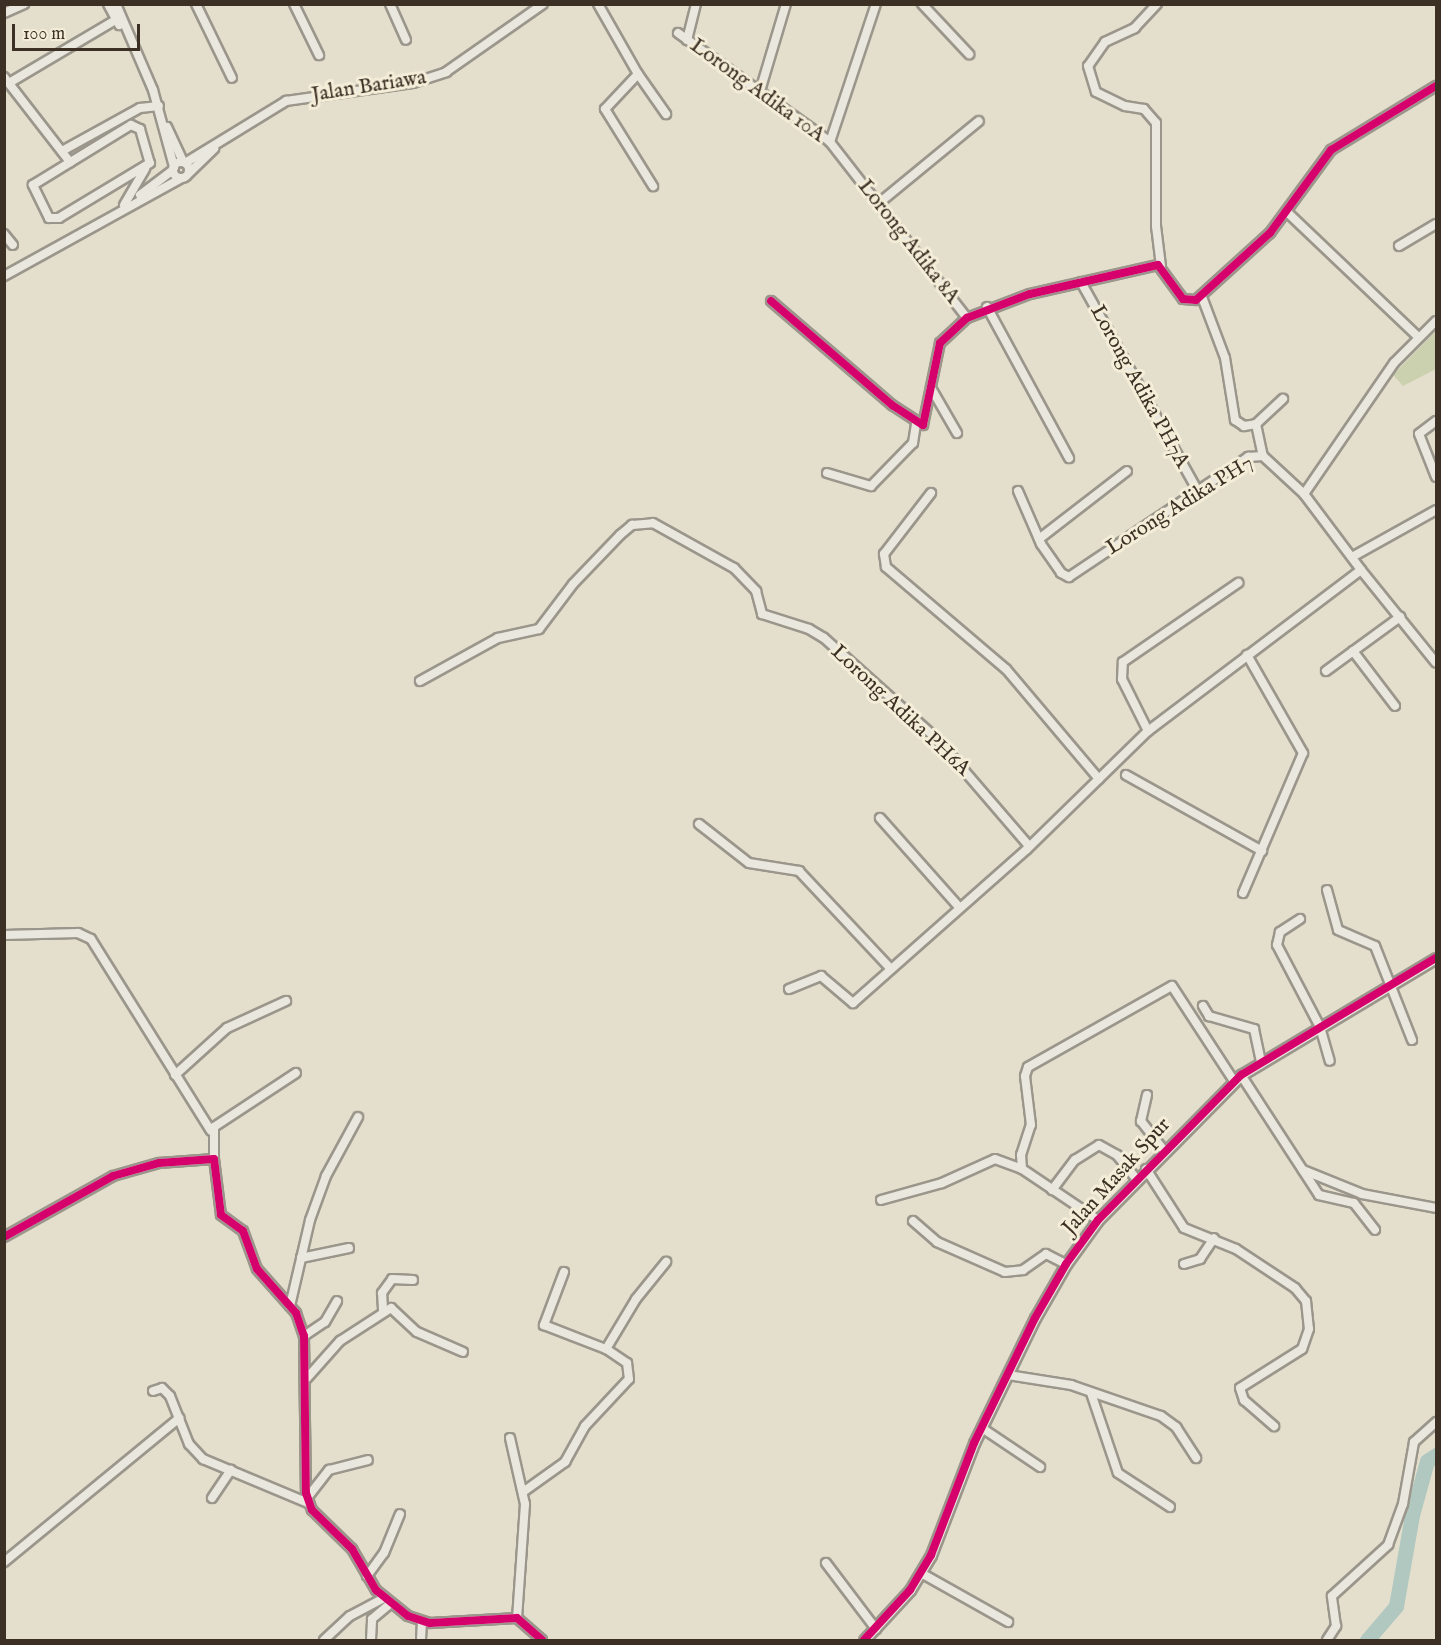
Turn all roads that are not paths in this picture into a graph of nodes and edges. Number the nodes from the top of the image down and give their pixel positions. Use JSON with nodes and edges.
{"nodes":[{"id":1,"x":24,"y":4,"type":"edge"},
{"id":2,"x":108,"y":4,"type":"edge"},
{"id":3,"x":116,"y":4,"type":"edge"},
{"id":4,"x":196,"y":4,"type":"edge"},
{"id":5,"x":294,"y":4,"type":"edge"},
{"id":6,"x":390,"y":4,"type":"edge"},
{"id":7,"x":543,"y":4,"type":"edge"},
{"id":8,"x":598,"y":4,"type":"edge"},
{"id":9,"x":696,"y":4,"type":"edge"},
{"id":10,"x":786,"y":4,"type":"edge"},
{"id":11,"x":876,"y":4,"type":"edge"},
{"id":12,"x":922,"y":4,"type":"edge"},
{"id":13,"x":1157,"y":4,"type":"edge"},
{"id":14,"x":4,"y":12,"type":"edge"},
{"id":15,"x":112,"y":22,"type":"dead end"},
{"id":16,"x":123,"y":28,"type":"junction"},
{"id":17,"x":678,"y":33,"type":"dead end"},
{"id":18,"x":406,"y":40,"type":"dead end"},
{"id":19,"x":687,"y":40,"type":"junction"},
{"id":20,"x":969,"y":54,"type":"dead end"},
{"id":21,"x":319,"y":55,"type":"dead end"},
{"id":22,"x":638,"y":74,"type":"junction"},
{"id":23,"x":232,"y":78,"type":"dead end"},
{"id":24,"x":7,"y":80,"type":"edge"},
{"id":25,"x":1437,"y":86,"type":"edge"},
{"id":26,"x":760,"y":91,"type":"junction"},
{"id":27,"x":159,"y":106,"type":"junction"},
{"id":28,"x":666,"y":114,"type":"dead end"},
{"id":29,"x":979,"y":121,"type":"dead end"},
{"id":30,"x":166,"y":126,"type":"junction"},
{"id":31,"x":221,"y":141,"type":"junction"},
{"id":32,"x":830,"y":142,"type":"junction"},
{"id":33,"x":62,"y":151,"type":"junction"},
{"id":34,"x":70,"y":162,"type":"junction"},
{"id":35,"x":184,"y":163,"type":"junction"},
{"id":36,"x":849,"y":166,"type":"joint"},
{"id":37,"x":146,"y":168,"type":"junction"},
{"id":38,"x":173,"y":168,"type":"junction"},
{"id":39,"x":189,"y":173,"type":"junction"},
{"id":40,"x":180,"y":178,"type":"junction"},
{"id":41,"x":653,"y":186,"type":"dead end"},
{"id":42,"x":135,"y":200,"type":"junction"},
{"id":43,"x":879,"y":202,"type":"junction"},
{"id":44,"x":121,"y":208,"type":"junction"},
{"id":45,"x":1287,"y":212,"type":"junction"},
{"id":46,"x":1437,"y":224,"type":"edge"},
{"id":47,"x":4,"y":234,"type":"edge"},
{"id":48,"x":13,"y":245,"type":"dead end"},
{"id":49,"x":1399,"y":246,"type":"dead end"},
{"id":50,"x":1161,"y":266,"type":"junction"},
{"id":51,"x":4,"y":276,"type":"edge"},
{"id":52,"x":1082,"y":282,"type":"junction"},
{"id":53,"x":1202,"y":297,"type":"junction"},
{"id":54,"x":771,"y":301,"type":"dead end"},
{"id":55,"x":987,"y":308,"type":"junction"},
{"id":56,"x":967,"y":318,"type":"junction"},
{"id":57,"x":1437,"y":321,"type":"edge"},
{"id":58,"x":1417,"y":336,"type":"junction"},
{"id":59,"x":931,"y":388,"type":"junction"},
{"id":60,"x":1283,"y":399,"type":"dead end"},
{"id":61,"x":1437,"y":421,"type":"edge"},
{"id":62,"x":916,"y":423,"type":"junction"},
{"id":63,"x":1256,"y":424,"type":"junction"},
{"id":64,"x":957,"y":433,"type":"dead end"},
{"id":65,"x":1263,"y":456,"type":"junction"},
{"id":66,"x":1069,"y":458,"type":"dead end"},
{"id":67,"x":1127,"y":471,"type":"dead end"},
{"id":68,"x":827,"y":472,"type":"dead end"},
{"id":69,"x":1437,"y":477,"type":"edge"},
{"id":70,"x":1018,"y":491,"type":"dead end"},
{"id":71,"x":1198,"y":491,"type":"junction"},
{"id":72,"x":931,"y":493,"type":"dead end"},
{"id":73,"x":1304,"y":494,"type":"junction"},
{"id":74,"x":1437,"y":510,"type":"edge"},
{"id":75,"x":1039,"y":539,"type":"junction"},
{"id":76,"x":1353,"y":557,"type":"junction"},
{"id":77,"x":1361,"y":570,"type":"junction"},
{"id":78,"x":1238,"y":583,"type":"dead end"},
{"id":79,"x":1400,"y":617,"type":"junction"},
{"id":80,"x":1353,"y":651,"type":"junction"},
{"id":81,"x":1247,"y":655,"type":"junction"},
{"id":82,"x":1437,"y":663,"type":"edge"},
{"id":83,"x":1326,"y":671,"type":"dead end"},
{"id":84,"x":420,"y":681,"type":"dead end"},
{"id":85,"x":1395,"y":706,"type":"dead end"},
{"id":86,"x":1148,"y":731,"type":"junction"},
{"id":87,"x":1126,"y":774,"type":"dead end"},
{"id":88,"x":1099,"y":779,"type":"junction"},
{"id":89,"x":880,"y":818,"type":"dead end"},
{"id":90,"x":699,"y":824,"type":"dead end"},
{"id":91,"x":1029,"y":846,"type":"junction"},
{"id":92,"x":1262,"y":851,"type":"junction"},
{"id":93,"x":1327,"y":890,"type":"dead end"},
{"id":94,"x":1243,"y":893,"type":"dead end"},
{"id":95,"x":958,"y":906,"type":"junction"},
{"id":96,"x":1300,"y":919,"type":"dead end"},
{"id":97,"x":4,"y":935,"type":"edge"},
{"id":98,"x":1437,"y":958,"type":"edge"},
{"id":99,"x":891,"y":969,"type":"junction"},
{"id":100,"x":1391,"y":986,"type":"junction"},
{"id":101,"x":789,"y":989,"type":"dead end"},
{"id":102,"x":286,"y":1001,"type":"dead end"},
{"id":103,"x":1203,"y":1006,"type":"dead end"},
{"id":104,"x":1320,"y":1027,"type":"junction"},
{"id":105,"x":1412,"y":1040,"type":"dead end"},
{"id":106,"x":1330,"y":1061,"type":"dead end"},
{"id":107,"x":1261,"y":1063,"type":"junction"},
{"id":108,"x":296,"y":1073,"type":"dead end"},
{"id":109,"x":175,"y":1075,"type":"junction"},
{"id":110,"x":1238,"y":1078,"type":"junction"},
{"id":111,"x":1147,"y":1095,"type":"dead end"},
{"id":112,"x":358,"y":1117,"type":"dead end"},
{"id":113,"x":211,"y":1131,"type":"junction"},
{"id":114,"x":1164,"y":1150,"type":"junction"},
{"id":115,"x":214,"y":1159,"type":"junction"},
{"id":116,"x":1299,"y":1168,"type":"junction"},
{"id":117,"x":1022,"y":1169,"type":"junction"},
{"id":118,"x":1146,"y":1169,"type":"junction"},
{"id":119,"x":1137,"y":1180,"type":"junction"},
{"id":120,"x":1052,"y":1190,"type":"junction"},
{"id":121,"x":881,"y":1200,"type":"dead end"},
{"id":122,"x":1437,"y":1208,"type":"edge"},
{"id":123,"x":1098,"y":1220,"type":"junction"},
{"id":124,"x":913,"y":1221,"type":"dead end"},
{"id":125,"x":1375,"y":1230,"type":"dead end"},
{"id":126,"x":4,"y":1237,"type":"edge"},
{"id":127,"x":1214,"y":1238,"type":"junction"},
{"id":128,"x":349,"y":1248,"type":"dead end"},
{"id":129,"x":301,"y":1258,"type":"junction"},
{"id":130,"x":666,"y":1262,"type":"dead end"},
{"id":131,"x":1066,"y":1264,"type":"junction"},
{"id":132,"x":1184,"y":1264,"type":"dead end"},
{"id":133,"x":564,"y":1272,"type":"dead end"},
{"id":134,"x":413,"y":1280,"type":"dead end"},
{"id":135,"x":337,"y":1301,"type":"dead end"},
{"id":136,"x":290,"y":1306,"type":"junction"},
{"id":137,"x":383,"y":1310,"type":"junction"},
{"id":138,"x":304,"y":1336,"type":"junction"},
{"id":139,"x":606,"y":1348,"type":"junction"},
{"id":140,"x":463,"y":1352,"type":"dead end"},
{"id":141,"x":1008,"y":1375,"type":"junction"},
{"id":142,"x":307,"y":1378,"type":"junction"},
{"id":143,"x":153,"y":1391,"type":"dead end"},
{"id":144,"x":1090,"y":1393,"type":"junction"},
{"id":145,"x":178,"y":1418,"type":"junction"},
{"id":146,"x":1437,"y":1422,"type":"edge"},
{"id":147,"x":1274,"y":1426,"type":"dead end"},
{"id":148,"x":982,"y":1428,"type":"junction"},
{"id":149,"x":510,"y":1438,"type":"dead end"},
{"id":150,"x":1196,"y":1458,"type":"dead end"},
{"id":151,"x":368,"y":1460,"type":"dead end"},
{"id":152,"x":1040,"y":1467,"type":"dead end"},
{"id":153,"x":231,"y":1470,"type":"junction"},
{"id":154,"x":523,"y":1492,"type":"junction"},
{"id":155,"x":212,"y":1498,"type":"dead end"},
{"id":156,"x":307,"y":1501,"type":"junction"},
{"id":157,"x":1170,"y":1507,"type":"dead end"},
{"id":158,"x":400,"y":1514,"type":"dead end"},
{"id":159,"x":4,"y":1562,"type":"edge"},
{"id":160,"x":826,"y":1563,"type":"dead end"},
{"id":161,"x":921,"y":1573,"type":"junction"},
{"id":162,"x":367,"y":1576,"type":"junction"},
{"id":163,"x":384,"y":1598,"type":"junction"},
{"id":164,"x":391,"y":1603,"type":"junction"},
{"id":165,"x":517,"y":1618,"type":"junction"},
{"id":166,"x":422,"y":1622,"type":"junction"},
{"id":167,"x":1008,"y":1622,"type":"dead end"},
{"id":168,"x":876,"y":1629,"type":"junction"},
{"id":169,"x":324,"y":1641,"type":"edge"},
{"id":170,"x":371,"y":1641,"type":"edge"},
{"id":171,"x":421,"y":1641,"type":"edge"},
{"id":172,"x":542,"y":1641,"type":"edge"},
{"id":173,"x":864,"y":1641,"type":"edge"},
{"id":174,"x":1327,"y":1641,"type":"edge"}],
"edges":[{"from":1,"to":14,"type":"street"},
{"from":2,"to":16,"type":"street"},
{"from":3,"to":16,"type":"street"},
{"from":4,"to":23,"type":"street"},
{"from":5,"to":21,"type":"street"},
{"from":6,"to":18,"type":"street"},
{"from":7,"to":31,"type":"street","name":"Jalan Bariawa"},
{"from":8,"to":22,"type":"street"},
{"from":9,"to":19,"type":"street"},
{"from":10,"to":26,"type":"street"},
{"from":11,"to":32,"type":"street"},
{"from":12,"to":20,"type":"street"},
{"from":13,"to":50,"type":"street"},
{"from":15,"to":24,"type":"street"},
{"from":16,"to":27,"type":"street"},
{"from":17,"to":19,"type":"street","name":"Lorong Adika 10A"},
{"from":19,"to":26,"type":"street","name":"Lorong Adika 10A"},
{"from":22,"to":28,"type":"street"},
{"from":22,"to":41,"type":"street"},
{"from":24,"to":33,"type":"street"},
{"from":25,"to":45,"type":"street"},
{"from":26,"to":32,"type":"street","name":"Lorong Adika 10A"},
{"from":27,"to":30,"type":"street"},
{"from":27,"to":33,"type":"street"},
{"from":29,"to":43,"type":"street"},
{"from":30,"to":35,"type":"street"},
{"from":30,"to":38,"type":"street"},
{"from":31,"to":35,"type":"street","name":"Jalan Bariawa"},
{"from":31,"to":39,"type":"street","name":"Jalan Bariawa"},
{"from":32,"to":36,"type":"street","name":"Lorong Adika 10A"},
{"from":33,"to":34,"type":"street"},
{"from":34,"to":37,"type":"street"},
{"from":34,"to":37,"type":"street"},
{"from":35,"to":38,"type":"street","name":"Jalan Bariawa"},
{"from":35,"to":39,"type":"street"},
{"from":36,"to":43,"type":"street","name":"Lorong Adika 8A"},
{"from":37,"to":44,"type":"street"},
{"from":38,"to":40,"type":"street"},
{"from":38,"to":42,"type":"street"},
{"from":39,"to":40,"type":"street","name":"Jalan Bariawa"},
{"from":40,"to":42,"type":"street"},
{"from":42,"to":44,"type":"street"},
{"from":43,"to":56,"type":"street","name":"Lorong Adika 8A"},
{"from":44,"to":51,"type":"street"},
{"from":45,"to":53,"type":"street"},
{"from":45,"to":58,"type":"street"},
{"from":46,"to":49,"type":"street"},
{"from":47,"to":48,"type":"street"},
{"from":50,"to":52,"type":"street"},
{"from":50,"to":53,"type":"street"},
{"from":52,"to":55,"type":"street"},
{"from":52,"to":71,"type":"street","name":"Lorong Adika PH7A"},
{"from":53,"to":63,"type":"street"},
{"from":54,"to":62,"type":"street"},
{"from":55,"to":56,"type":"street"},
{"from":55,"to":66,"type":"street"},
{"from":56,"to":59,"type":"street"},
{"from":57,"to":58,"type":"street"},
{"from":58,"to":73,"type":"street"},
{"from":59,"to":62,"type":"street"},
{"from":59,"to":64,"type":"street"},
{"from":60,"to":63,"type":"street"},
{"from":61,"to":69,"type":"street"},
{"from":62,"to":68,"type":"street"},
{"from":63,"to":65,"type":"street"},
{"from":65,"to":71,"type":"street","name":"Lorong Adika PH7"},
{"from":65,"to":73,"type":"street","name":"Lorong Adika PH7"},
{"from":67,"to":75,"type":"street"},
{"from":70,"to":75,"type":"street"},
{"from":71,"to":75,"type":"street","name":"Lorong Adika PH7"},
{"from":72,"to":88,"type":"street"},
{"from":73,"to":76,"type":"street","name":"Lorong Adika PH7"},
{"from":74,"to":76,"type":"street"},
{"from":76,"to":77,"type":"street","name":"Lorong Adika PH7"},
{"from":77,"to":79,"type":"street","name":"Lorong Adika PH7"},
{"from":77,"to":81,"type":"street"},
{"from":78,"to":86,"type":"street"},
{"from":79,"to":80,"type":"street"},
{"from":79,"to":82,"type":"street","name":"Lorong Adika PH7"},
{"from":80,"to":83,"type":"street"},
{"from":80,"to":85,"type":"street"},
{"from":81,"to":86,"type":"street"},
{"from":81,"to":92,"type":"street"},
{"from":84,"to":91,"type":"street","name":"Lorong Adika PH6A"},
{"from":86,"to":88,"type":"street"},
{"from":87,"to":92,"type":"street"},
{"from":88,"to":91,"type":"street"},
{"from":89,"to":95,"type":"street"},
{"from":90,"to":99,"type":"street"},
{"from":91,"to":95,"type":"street"},
{"from":92,"to":94,"type":"street"},
{"from":93,"to":100,"type":"street"},
{"from":95,"to":99,"type":"street"},
{"from":96,"to":104,"type":"street"},
{"from":97,"to":109,"type":"street"},
{"from":98,"to":100,"type":"street","name":"Jalan Masak Spur"},
{"from":99,"to":101,"type":"street"},
{"from":100,"to":104,"type":"street","name":"Jalan Masak Spur"},
{"from":100,"to":105,"type":"street"},
{"from":102,"to":109,"type":"street"},
{"from":103,"to":107,"type":"street"},
{"from":104,"to":106,"type":"street"},
{"from":104,"to":107,"type":"street","name":"Jalan Masak Spur"},
{"from":107,"to":110,"type":"street","name":"Jalan Masak Spur"},
{"from":108,"to":113,"type":"street"},
{"from":109,"to":113,"type":"street"},
{"from":110,"to":114,"type":"street","name":"Jalan Masak Spur"},
{"from":110,"to":116,"type":"street"},
{"from":110,"to":117,"type":"street"},
{"from":111,"to":114,"type":"street"},
{"from":112,"to":129,"type":"street"},
{"from":113,"to":115,"type":"street"},
{"from":114,"to":118,"type":"street","name":"Jalan Masak Spur"},
{"from":115,"to":126,"type":"street"},
{"from":115,"to":136,"type":"street"},
{"from":116,"to":122,"type":"street"},
{"from":116,"to":125,"type":"street"},
{"from":117,"to":120,"type":"street"},
{"from":117,"to":121,"type":"street"},
{"from":118,"to":119,"type":"street","name":"Jalan Masak Spur"},
{"from":118,"to":127,"type":"street"},
{"from":119,"to":120,"type":"street"},
{"from":119,"to":123,"type":"street","name":"Jalan Masak Spur"},
{"from":120,"to":123,"type":"street"},
{"from":123,"to":131,"type":"street","name":"Jalan Masak Spur"},
{"from":124,"to":131,"type":"street"},
{"from":127,"to":132,"type":"street"},
{"from":127,"to":147,"type":"street"},
{"from":128,"to":129,"type":"street"},
{"from":129,"to":136,"type":"street"},
{"from":130,"to":139,"type":"street"},
{"from":131,"to":141,"type":"street","name":"Jalan Masak Spur"},
{"from":133,"to":139,"type":"street"},
{"from":134,"to":137,"type":"street"},
{"from":135,"to":138,"type":"street"},
{"from":136,"to":138,"type":"street"},
{"from":137,"to":140,"type":"street"},
{"from":137,"to":142,"type":"street"},
{"from":138,"to":142,"type":"street"},
{"from":139,"to":154,"type":"street"},
{"from":141,"to":144,"type":"street"},
{"from":141,"to":148,"type":"street","name":"Jalan Masak Spur"},
{"from":142,"to":156,"type":"street"},
{"from":143,"to":145,"type":"street"},
{"from":144,"to":150,"type":"street"},
{"from":144,"to":157,"type":"street"},
{"from":145,"to":153,"type":"street"},
{"from":145,"to":159,"type":"street"},
{"from":146,"to":174,"type":"street"},
{"from":148,"to":152,"type":"street"},
{"from":148,"to":161,"type":"street","name":"Jalan Masak Spur"},
{"from":149,"to":154,"type":"street"},
{"from":151,"to":156,"type":"street"},
{"from":153,"to":155,"type":"street"},
{"from":153,"to":156,"type":"street"},
{"from":154,"to":165,"type":"street"},
{"from":156,"to":162,"type":"street"},
{"from":158,"to":162,"type":"street"},
{"from":160,"to":168,"type":"street"},
{"from":161,"to":167,"type":"street"},
{"from":161,"to":168,"type":"street","name":"Jalan Masak Spur"},
{"from":162,"to":163,"type":"street"},
{"from":163,"to":164,"type":"street"},
{"from":163,"to":169,"type":"street"},
{"from":164,"to":166,"type":"street"},
{"from":164,"to":170,"type":"street"},
{"from":165,"to":166,"type":"street"},
{"from":165,"to":172,"type":"street"},
{"from":166,"to":171,"type":"street"},
{"from":168,"to":173,"type":"street","name":"Jalan Masak Spur"}]}
